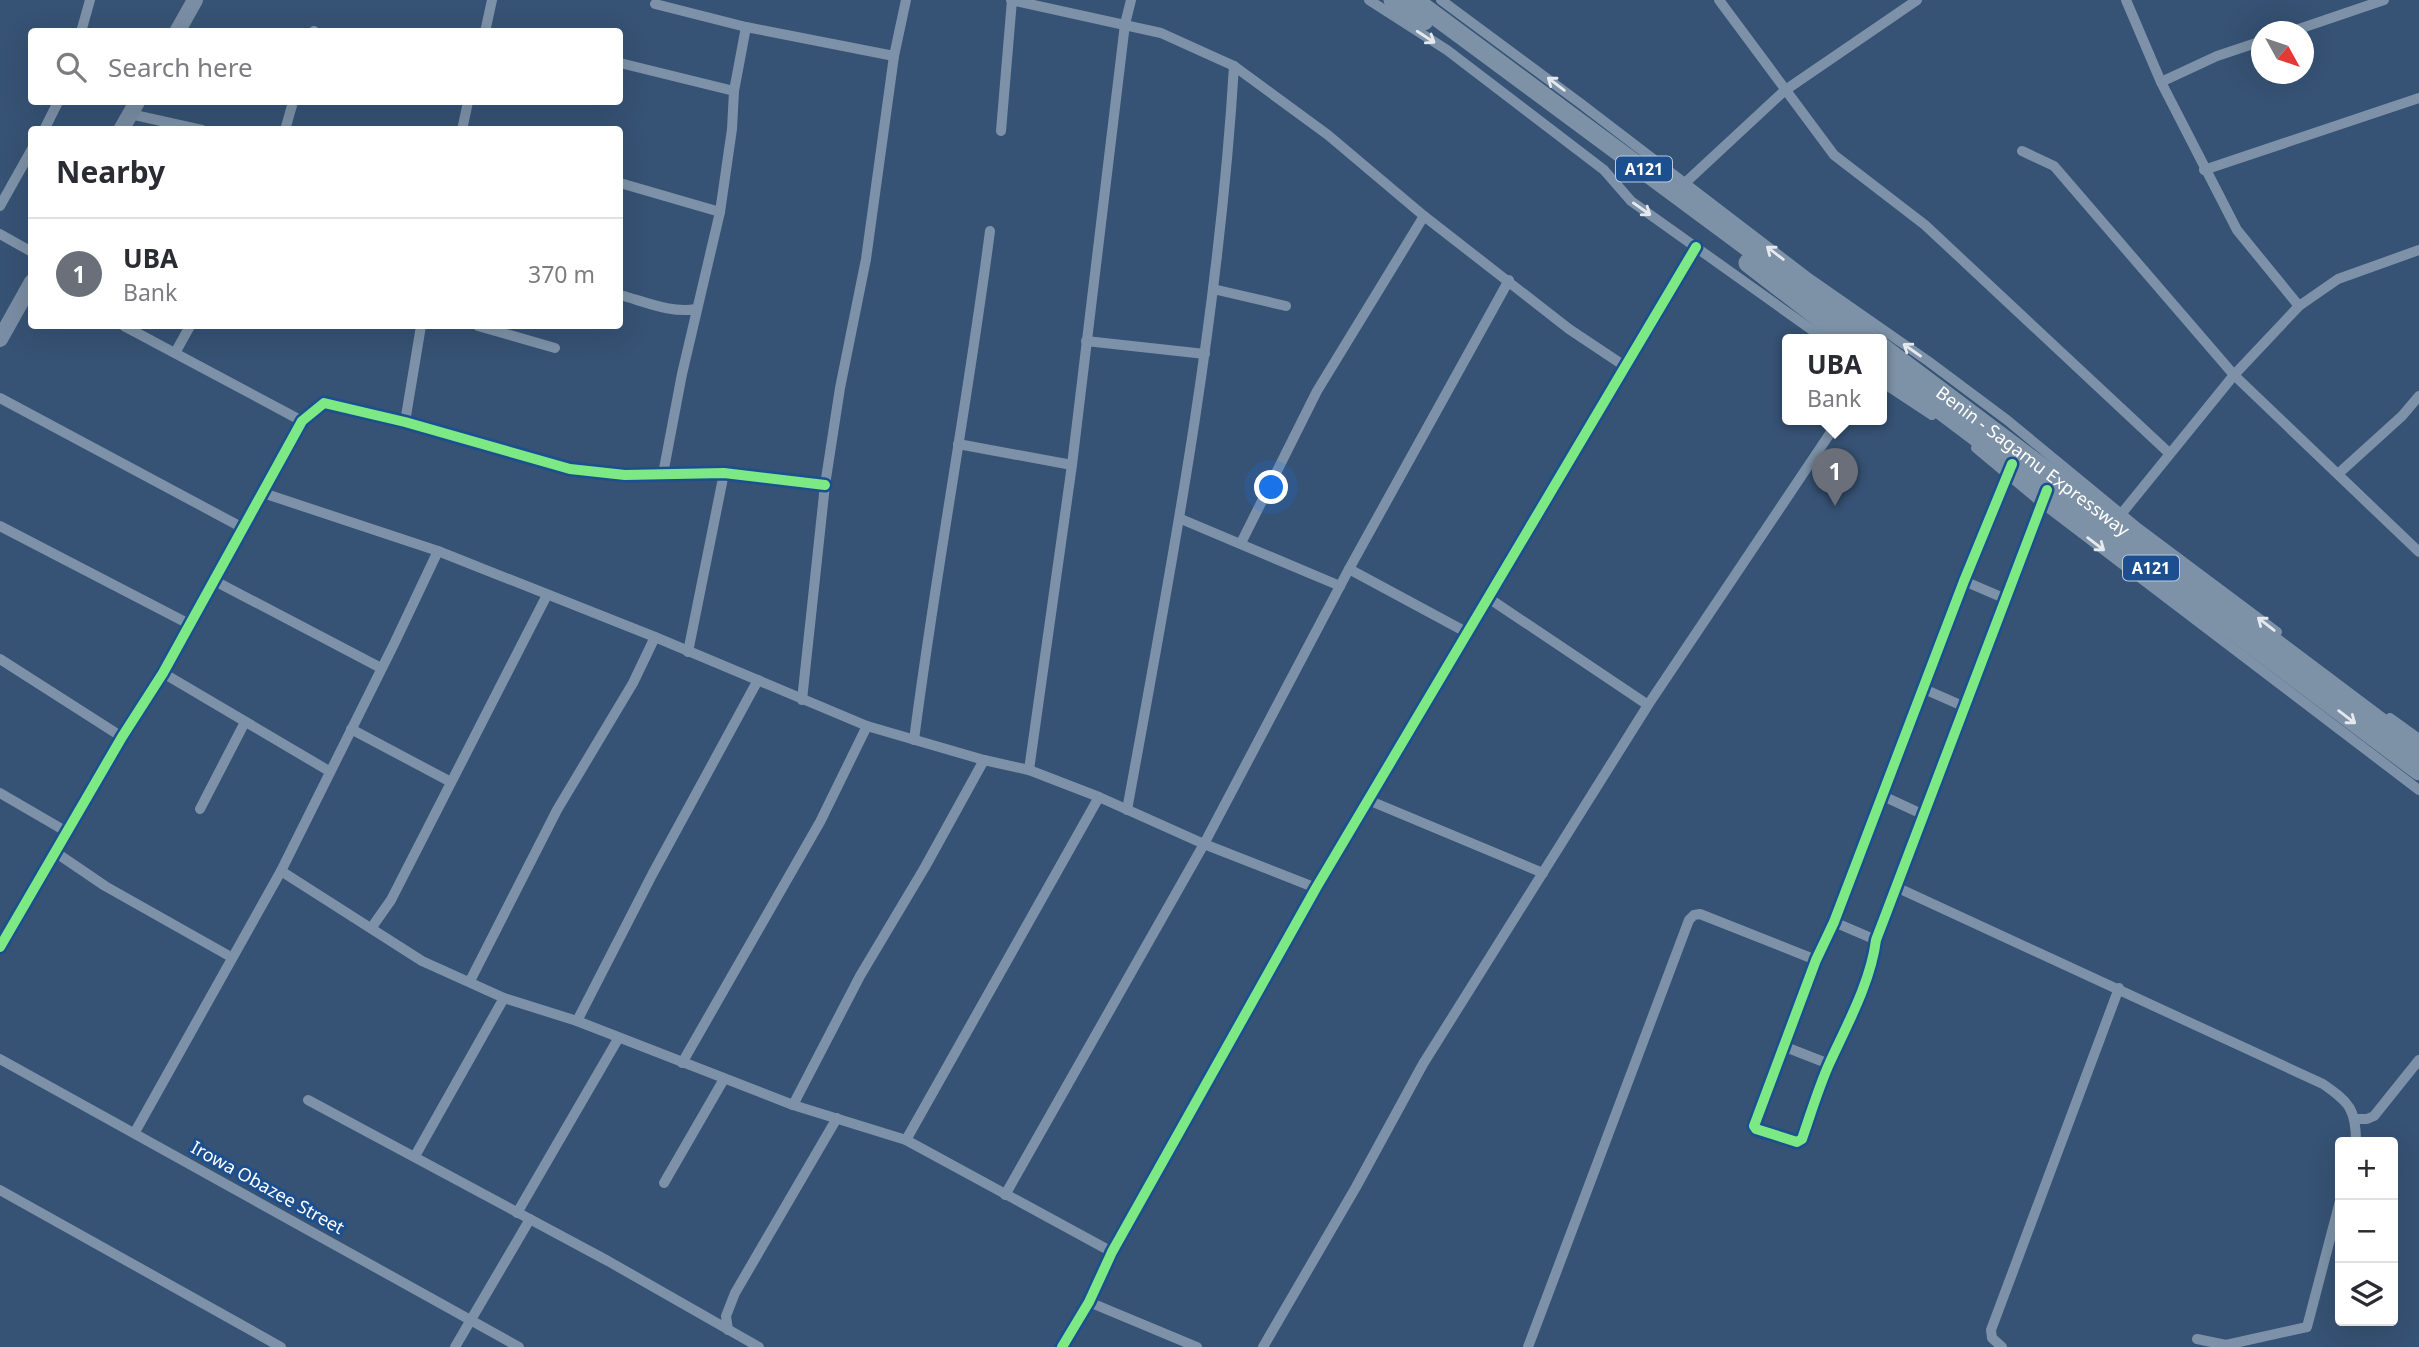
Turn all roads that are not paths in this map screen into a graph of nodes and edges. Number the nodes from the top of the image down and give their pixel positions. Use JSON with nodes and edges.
{"nodes":[{"id":1,"x":90,"y":0,"type":"edge"},
{"id":2,"x":195,"y":0,"type":"edge"},
{"id":3,"x":492,"y":0,"type":"edge"},
{"id":4,"x":906,"y":0,"type":"edge"},
{"id":5,"x":1011,"y":0,"type":"edge"},
{"id":6,"x":1131,"y":0,"type":"edge"},
{"id":7,"x":1369,"y":0,"type":"edge"},
{"id":8,"x":1393,"y":0,"type":"edge"},
{"id":9,"x":1414,"y":0,"type":"edge"},
{"id":10,"x":1441,"y":0,"type":"edge"},
{"id":11,"x":1719,"y":0,"type":"edge"},
{"id":12,"x":2126,"y":0,"type":"edge"},
{"id":13,"x":2385,"y":0,"type":"edge"},
{"id":14,"x":1912,"y":1,"type":"edge"},
{"id":15,"x":655,"y":4,"type":"dead end"},
{"id":16,"x":1125,"y":24,"type":"junction"},
{"id":17,"x":2314,"y":24,"type":"edge"},
{"id":18,"x":746,"y":27,"type":"junction"},
{"id":19,"x":82,"y":28,"type":"edge"},
{"id":20,"x":179,"y":28,"type":"edge"},
{"id":21,"x":486,"y":28,"type":"edge"},
{"id":22,"x":2251,"y":45,"type":"edge"},
{"id":23,"x":894,"y":56,"type":"junction"},
{"id":24,"x":623,"y":64,"type":"edge"},
{"id":25,"x":1234,"y":66,"type":"junction"},
{"id":26,"x":2161,"y":82,"type":"junction"},
{"id":27,"x":734,"y":91,"type":"junction"},
{"id":28,"x":1784,"y":91,"type":"junction"},
{"id":29,"x":2419,"y":99,"type":"edge"},
{"id":30,"x":56,"y":105,"type":"edge"},
{"id":31,"x":292,"y":105,"type":"edge"},
{"id":32,"x":467,"y":105,"type":"edge"},
{"id":33,"x":134,"y":108,"type":"edge"},
{"id":34,"x":1576,"y":109,"type":"junction"},
{"id":35,"x":46,"y":126,"type":"edge"},
{"id":36,"x":123,"y":126,"type":"edge"},
{"id":37,"x":190,"y":126,"type":"edge"},
{"id":38,"x":286,"y":126,"type":"edge"},
{"id":39,"x":462,"y":126,"type":"edge"},
{"id":40,"x":1001,"y":131,"type":"dead end"},
{"id":41,"x":2022,"y":150,"type":"dead end"},
{"id":42,"x":28,"y":156,"type":"edge"},
{"id":43,"x":2204,"y":170,"type":"junction"},
{"id":44,"x":1685,"y":183,"type":"junction"},
{"id":45,"x":623,"y":184,"type":"edge"},
{"id":46,"x":0,"y":206,"type":"edge"},
{"id":47,"x":720,"y":212,"type":"junction"},
{"id":48,"x":1424,"y":216,"type":"junction"},
{"id":49,"x":990,"y":231,"type":"dead end"},
{"id":50,"x":0,"y":234,"type":"edge"},
{"id":51,"x":1696,"y":247,"type":"junction"},
{"id":52,"x":28,"y":250,"type":"edge"},
{"id":53,"x":2419,"y":250,"type":"edge"},
{"id":54,"x":1509,"y":280,"type":"junction"},
{"id":55,"x":28,"y":289,"type":"edge"},
{"id":56,"x":1213,"y":289,"type":"junction"},
{"id":57,"x":623,"y":296,"type":"edge"},
{"id":58,"x":1286,"y":306,"type":"dead end"},
{"id":59,"x":2299,"y":306,"type":"junction"},
{"id":60,"x":696,"y":309,"type":"junction"},
{"id":61,"x":130,"y":329,"type":"edge"},
{"id":62,"x":188,"y":329,"type":"edge"},
{"id":63,"x":420,"y":329,"type":"edge"},
{"id":64,"x":488,"y":329,"type":"edge"},
{"id":65,"x":1818,"y":334,"type":"edge"},
{"id":66,"x":1841,"y":334,"type":"edge"},
{"id":67,"x":1865,"y":334,"type":"edge"},
{"id":68,"x":0,"y":339,"type":"edge"},
{"id":69,"x":1086,"y":341,"type":"junction"},
{"id":70,"x":555,"y":348,"type":"dead end"},
{"id":71,"x":1887,"y":351,"type":"edge"},
{"id":72,"x":175,"y":353,"type":"junction"},
{"id":73,"x":1205,"y":354,"type":"junction"},
{"id":74,"x":1626,"y":367,"type":"junction"},
{"id":75,"x":1887,"y":370,"type":"edge"},
{"id":76,"x":2234,"y":375,"type":"junction"},
{"id":77,"x":1887,"y":385,"type":"edge"},
{"id":78,"x":2419,"y":396,"type":"edge"},
{"id":79,"x":0,"y":398,"type":"edge"},
{"id":80,"x":302,"y":421,"type":"junction"},
{"id":81,"x":405,"y":422,"type":"junction"},
{"id":82,"x":1836,"y":425,"type":"edge"},
{"id":83,"x":958,"y":444,"type":"junction"},
{"id":84,"x":2169,"y":453,"type":"junction"},
{"id":85,"x":1072,"y":465,"type":"junction"},
{"id":86,"x":2010,"y":469,"type":"junction"},
{"id":87,"x":724,"y":473,"type":"junction"},
{"id":88,"x":663,"y":474,"type":"junction"},
{"id":89,"x":2339,"y":474,"type":"junction"},
{"id":90,"x":825,"y":485,"type":"junction"},
{"id":91,"x":262,"y":493,"type":"junction"},
{"id":92,"x":2044,"y":496,"type":"junction"},
{"id":93,"x":2118,"y":518,"type":"junction"},
{"id":94,"x":1181,"y":519,"type":"junction"},
{"id":95,"x":0,"y":526,"type":"edge"},
{"id":96,"x":243,"y":528,"type":"junction"},
{"id":97,"x":1241,"y":543,"type":"junction"},
{"id":98,"x":438,"y":551,"type":"junction"},
{"id":99,"x":2419,"y":552,"type":"edge"},
{"id":100,"x":1349,"y":569,"type":"junction"},
{"id":101,"x":213,"y":580,"type":"junction"},
{"id":102,"x":1964,"y":581,"type":"junction"},
{"id":103,"x":1340,"y":586,"type":"junction"},
{"id":104,"x":547,"y":595,"type":"junction"},
{"id":105,"x":1487,"y":597,"type":"junction"},
{"id":106,"x":2006,"y":599,"type":"junction"},
{"id":107,"x":190,"y":624,"type":"junction"},
{"id":108,"x":1466,"y":632,"type":"junction"},
{"id":109,"x":655,"y":637,"type":"junction"},
{"id":110,"x":688,"y":652,"type":"junction"},
{"id":111,"x":0,"y":659,"type":"edge"},
{"id":112,"x":381,"y":668,"type":"junction"},
{"id":113,"x":163,"y":673,"type":"junction"},
{"id":114,"x":758,"y":680,"type":"junction"},
{"id":115,"x":1924,"y":689,"type":"junction"},
{"id":116,"x":802,"y":700,"type":"junction"},
{"id":117,"x":1648,"y":705,"type":"junction"},
{"id":118,"x":1965,"y":707,"type":"junction"},
{"id":119,"x":245,"y":722,"type":"junction"},
{"id":120,"x":867,"y":726,"type":"junction"},
{"id":121,"x":351,"y":729,"type":"junction"},
{"id":122,"x":122,"y":737,"type":"junction"},
{"id":123,"x":2419,"y":738,"type":"edge"},
{"id":124,"x":914,"y":740,"type":"junction"},
{"id":125,"x":2419,"y":751,"type":"edge"},
{"id":126,"x":984,"y":761,"type":"junction"},
{"id":127,"x":1029,"y":770,"type":"junction"},
{"id":128,"x":329,"y":771,"type":"junction"},
{"id":129,"x":2419,"y":771,"type":"edge"},
{"id":130,"x":449,"y":781,"type":"junction"},
{"id":131,"x":2419,"y":790,"type":"edge"},
{"id":132,"x":0,"y":793,"type":"edge"},
{"id":133,"x":1883,"y":796,"type":"junction"},
{"id":134,"x":1099,"y":797,"type":"junction"},
{"id":135,"x":1368,"y":800,"type":"junction"},
{"id":136,"x":200,"y":808,"type":"dead end"},
{"id":137,"x":1128,"y":810,"type":"junction"},
{"id":138,"x":1924,"y":815,"type":"junction"},
{"id":139,"x":67,"y":832,"type":"junction"},
{"id":140,"x":1204,"y":844,"type":"junction"},
{"id":141,"x":55,"y":852,"type":"junction"},
{"id":142,"x":281,"y":870,"type":"junction"},
{"id":143,"x":1543,"y":873,"type":"junction"},
{"id":144,"x":1896,"y":887,"type":"junction"},
{"id":145,"x":1316,"y":888,"type":"junction"},
{"id":146,"x":1834,"y":922,"type":"junction"},
{"id":147,"x":372,"y":927,"type":"junction"},
{"id":148,"x":3,"y":932,"type":"edge"},
{"id":149,"x":1876,"y":940,"type":"junction"},
{"id":150,"x":0,"y":947,"type":"edge"},
{"id":151,"x":231,"y":957,"type":"junction"},
{"id":152,"x":1816,"y":960,"type":"junction"},
{"id":153,"x":470,"y":981,"type":"junction"},
{"id":154,"x":2119,"y":988,"type":"junction"},
{"id":155,"x":504,"y":998,"type":"junction"},
{"id":156,"x":577,"y":1021,"type":"junction"},
{"id":157,"x":618,"y":1039,"type":"junction"},
{"id":158,"x":1783,"y":1046,"type":"junction"},
{"id":159,"x":0,"y":1059,"type":"edge"},
{"id":160,"x":2419,"y":1059,"type":"edge"},
{"id":161,"x":682,"y":1063,"type":"junction"},
{"id":162,"x":1829,"y":1064,"type":"junction"},
{"id":163,"x":724,"y":1079,"type":"junction"},
{"id":164,"x":308,"y":1100,"type":"dead end"},
{"id":165,"x":793,"y":1105,"type":"junction"},
{"id":166,"x":837,"y":1118,"type":"junction"},
{"id":167,"x":2356,"y":1119,"type":"junction"},
{"id":168,"x":135,"y":1132,"type":"junction"},
{"id":169,"x":2356,"y":1137,"type":"edge"},
{"id":170,"x":906,"y":1140,"type":"junction"},
{"id":171,"x":415,"y":1156,"type":"junction"},
{"id":172,"x":664,"y":1183,"type":"dead end"},
{"id":173,"x":0,"y":1190,"type":"edge"},
{"id":174,"x":1005,"y":1195,"type":"junction"},
{"id":175,"x":517,"y":1213,"type":"junction"},
{"id":176,"x":530,"y":1219,"type":"junction"},
{"id":177,"x":2335,"y":1220,"type":"edge"},
{"id":178,"x":1111,"y":1252,"type":"junction"},
{"id":179,"x":1089,"y":1302,"type":"junction"},
{"id":180,"x":470,"y":1319,"type":"junction"},
{"id":181,"x":725,"y":1324,"type":"junction"},
{"id":182,"x":2197,"y":1339,"type":"dead end"},
{"id":183,"x":281,"y":1347,"type":"edge"},
{"id":184,"x":455,"y":1347,"type":"edge"},
{"id":185,"x":519,"y":1347,"type":"edge"},
{"id":186,"x":759,"y":1347,"type":"edge"},
{"id":187,"x":1062,"y":1347,"type":"edge"},
{"id":188,"x":1197,"y":1347,"type":"edge"},
{"id":189,"x":1262,"y":1347,"type":"edge"},
{"id":190,"x":1528,"y":1347,"type":"edge"},
{"id":191,"x":2002,"y":1347,"type":"edge"}],
"edges":[{"from":1,"to":19,"type":"street"},
{"from":2,"to":20,"type":"street"},
{"from":3,"to":21,"type":"street"},
{"from":4,"to":23,"type":"street"},
{"from":5,"to":16,"type":"street"},
{"from":5,"to":40,"type":"street"},
{"from":6,"to":16,"type":"street"},
{"from":7,"to":51,"type":"street","one_way":true},
{"from":8,"to":66,"type":"highway","number":"A121"},
{"from":9,"to":34,"type":"highway","number":"A121"},
{"from":34,"to":10,"type":"street","one_way":true},
{"from":11,"to":28,"type":"street"},
{"from":12,"to":26,"type":"street"},
{"from":13,"to":17,"type":"street"},
{"from":14,"to":28,"type":"street"},
{"from":15,"to":18,"type":"street"},
{"from":16,"to":25,"type":"street"},
{"from":16,"to":69,"type":"street"},
{"from":18,"to":23,"type":"street"},
{"from":18,"to":27,"type":"street"},
{"from":22,"to":26,"type":"street"},
{"from":23,"to":90,"type":"street"},
{"from":24,"to":27,"type":"street"},
{"from":25,"to":48,"type":"street"},
{"from":25,"to":56,"type":"street"},
{"from":26,"to":43,"type":"street"},
{"from":27,"to":47,"type":"street"},
{"from":28,"to":44,"type":"street"},
{"from":28,"to":84,"type":"street"},
{"from":29,"to":43,"type":"street"},
{"from":30,"to":35,"type":"street"},
{"from":31,"to":38,"type":"street"},
{"from":32,"to":39,"type":"street"},
{"from":33,"to":36,"type":"street"},
{"from":33,"to":37,"type":"street"},
{"from":34,"to":44,"type":"street"},
{"from":34,"to":67,"type":"highway","number":"A121"},
{"from":41,"to":76,"type":"street"},
{"from":42,"to":46,"type":"street"},
{"from":43,"to":59,"type":"street"},
{"from":93,"to":44,"type":"street","one_way":true},
{"from":45,"to":47,"type":"street"},
{"from":47,"to":60,"type":"street"},
{"from":48,"to":54,"type":"street"},
{"from":48,"to":97,"type":"street"},
{"from":49,"to":83,"type":"street"},
{"from":50,"to":52,"type":"street"},
{"from":51,"to":65,"type":"street"},
{"from":51,"to":74,"type":"street"},
{"from":53,"to":59,"type":"street"},
{"from":54,"to":74,"type":"street"},
{"from":54,"to":100,"type":"street"},
{"from":55,"to":68,"type":"street"},
{"from":56,"to":58,"type":"street"},
{"from":56,"to":73,"type":"street"},
{"from":57,"to":60,"type":"street"},
{"from":59,"to":76,"type":"street"},
{"from":60,"to":88,"type":"street"},
{"from":61,"to":72,"type":"street"},
{"from":62,"to":72,"type":"street"},
{"from":63,"to":81,"type":"street"},
{"from":64,"to":70,"type":"street"},
{"from":69,"to":73,"type":"street"},
{"from":69,"to":85,"type":"street"},
{"from":71,"to":93,"type":"highway","name":"Benin - Sagamu Expressway","number":"A121"},
{"from":72,"to":80,"type":"street"},
{"from":73,"to":94,"type":"street"},
{"from":74,"to":105,"type":"street"},
{"from":75,"to":86,"type":"highway","number":"A121"},
{"from":76,"to":84,"type":"street"},
{"from":76,"to":89,"type":"street"},
{"from":77,"to":86,"type":"street"},
{"from":78,"to":89,"type":"street"},
{"from":79,"to":96,"type":"street"},
{"from":80,"to":81,"type":"street"},
{"from":80,"to":91,"type":"street"},
{"from":81,"to":88,"type":"street"},
{"from":82,"to":117,"type":"street"},
{"from":83,"to":85,"type":"street"},
{"from":83,"to":124,"type":"street"},
{"from":84,"to":93,"type":"street"},
{"from":85,"to":127,"type":"street"},
{"from":86,"to":92,"type":"highway","number":"A121"},
{"from":86,"to":102,"type":"street"},
{"from":87,"to":88,"type":"street"},
{"from":87,"to":90,"type":"street"},
{"from":87,"to":110,"type":"street"},
{"from":89,"to":99,"type":"street"},
{"from":90,"to":116,"type":"street"},
{"from":91,"to":96,"type":"street"},
{"from":91,"to":98,"type":"street"},
{"from":92,"to":106,"type":"street"},
{"from":92,"to":129,"type":"highway","number":"A121","one_way":true},
{"from":92,"to":131,"type":"street","one_way":true},
{"from":123,"to":93,"type":"street","one_way":true},
{"from":93,"to":125,"type":"highway","name":"Benin - Sagamu Expressway","number":"A121"},
{"from":94,"to":97,"type":"street"},
{"from":94,"to":137,"type":"street"},
{"from":95,"to":107,"type":"street"},
{"from":96,"to":101,"type":"street"},
{"from":97,"to":103,"type":"street"},
{"from":98,"to":104,"type":"street"},
{"from":98,"to":112,"type":"street"},
{"from":100,"to":103,"type":"street"},
{"from":100,"to":108,"type":"street"},
{"from":101,"to":107,"type":"street"},
{"from":101,"to":112,"type":"street"},
{"from":102,"to":106,"type":"street"},
{"from":102,"to":115,"type":"street"},
{"from":103,"to":140,"type":"street"},
{"from":104,"to":109,"type":"street"},
{"from":104,"to":130,"type":"street"},
{"from":105,"to":108,"type":"street"},
{"from":105,"to":117,"type":"street"},
{"from":106,"to":118,"type":"street"},
{"from":107,"to":113,"type":"street"},
{"from":108,"to":135,"type":"street"},
{"from":109,"to":110,"type":"street"},
{"from":109,"to":153,"type":"street"},
{"from":110,"to":114,"type":"street"},
{"from":111,"to":122,"type":"street"},
{"from":112,"to":121,"type":"street"},
{"from":113,"to":119,"type":"street"},
{"from":113,"to":122,"type":"street"},
{"from":114,"to":116,"type":"street"},
{"from":114,"to":156,"type":"street"},
{"from":115,"to":118,"type":"street"},
{"from":115,"to":133,"type":"street"},
{"from":116,"to":120,"type":"street"},
{"from":117,"to":143,"type":"street"},
{"from":118,"to":138,"type":"street"},
{"from":119,"to":128,"type":"street"},
{"from":119,"to":136,"type":"street"},
{"from":120,"to":124,"type":"street"},
{"from":120,"to":161,"type":"street"},
{"from":121,"to":128,"type":"street"},
{"from":121,"to":130,"type":"street"},
{"from":122,"to":139,"type":"street"},
{"from":124,"to":126,"type":"street"},
{"from":126,"to":127,"type":"street"},
{"from":126,"to":165,"type":"street"},
{"from":127,"to":134,"type":"street"},
{"from":128,"to":142,"type":"street"},
{"from":130,"to":147,"type":"street"},
{"from":132,"to":139,"type":"street"},
{"from":133,"to":138,"type":"street"},
{"from":133,"to":146,"type":"street"},
{"from":134,"to":137,"type":"street"},
{"from":134,"to":170,"type":"street"},
{"from":135,"to":143,"type":"street"},
{"from":135,"to":145,"type":"street"},
{"from":137,"to":140,"type":"street"},
{"from":138,"to":144,"type":"street"},
{"from":139,"to":141,"type":"street"},
{"from":140,"to":145,"type":"street"},
{"from":140,"to":174,"type":"street"},
{"from":141,"to":148,"type":"street"},
{"from":141,"to":151,"type":"street"},
{"from":142,"to":147,"type":"street"},
{"from":142,"to":151,"type":"street"},
{"from":143,"to":189,"type":"street"},
{"from":144,"to":149,"type":"street"},
{"from":144,"to":154,"type":"street"},
{"from":145,"to":178,"type":"street"},
{"from":146,"to":149,"type":"street"},
{"from":146,"to":152,"type":"street"},
{"from":147,"to":153,"type":"street"},
{"from":148,"to":150,"type":"street"},
{"from":149,"to":162,"type":"street"},
{"from":151,"to":168,"type":"street"},
{"from":152,"to":158,"type":"street"},
{"from":152,"to":190,"type":"street"},
{"from":153,"to":155,"type":"street"},
{"from":154,"to":167,"type":"street"},
{"from":154,"to":191,"type":"street"},
{"from":155,"to":156,"type":"street"},
{"from":155,"to":171,"type":"street"},
{"from":156,"to":157,"type":"street"},
{"from":157,"to":161,"type":"street"},
{"from":157,"to":175,"type":"street"},
{"from":158,"to":162,"type":"street"},
{"from":158,"to":162,"type":"street"},
{"from":159,"to":168,"type":"street","name":"Irowa Obazee Street"},
{"from":160,"to":167,"type":"street"},
{"from":161,"to":163,"type":"street"},
{"from":163,"to":165,"type":"street"},
{"from":163,"to":172,"type":"street"},
{"from":164,"to":171,"type":"street"},
{"from":165,"to":166,"type":"street"},
{"from":166,"to":170,"type":"street"},
{"from":166,"to":181,"type":"street"},
{"from":167,"to":169,"type":"street"},
{"from":168,"to":180,"type":"street","name":"Irowa Obazee Street"},
{"from":170,"to":174,"type":"street"},
{"from":171,"to":175,"type":"street"},
{"from":173,"to":183,"type":"street"},
{"from":174,"to":178,"type":"street"},
{"from":175,"to":176,"type":"street"},
{"from":176,"to":180,"type":"street"},
{"from":176,"to":181,"type":"street"},
{"from":177,"to":182,"type":"street"},
{"from":178,"to":179,"type":"street"},
{"from":179,"to":187,"type":"street"},
{"from":179,"to":188,"type":"street"},
{"from":180,"to":184,"type":"street"},
{"from":180,"to":185,"type":"street","name":"Irowa Obazee Street"},
{"from":181,"to":186,"type":"street"}]}
